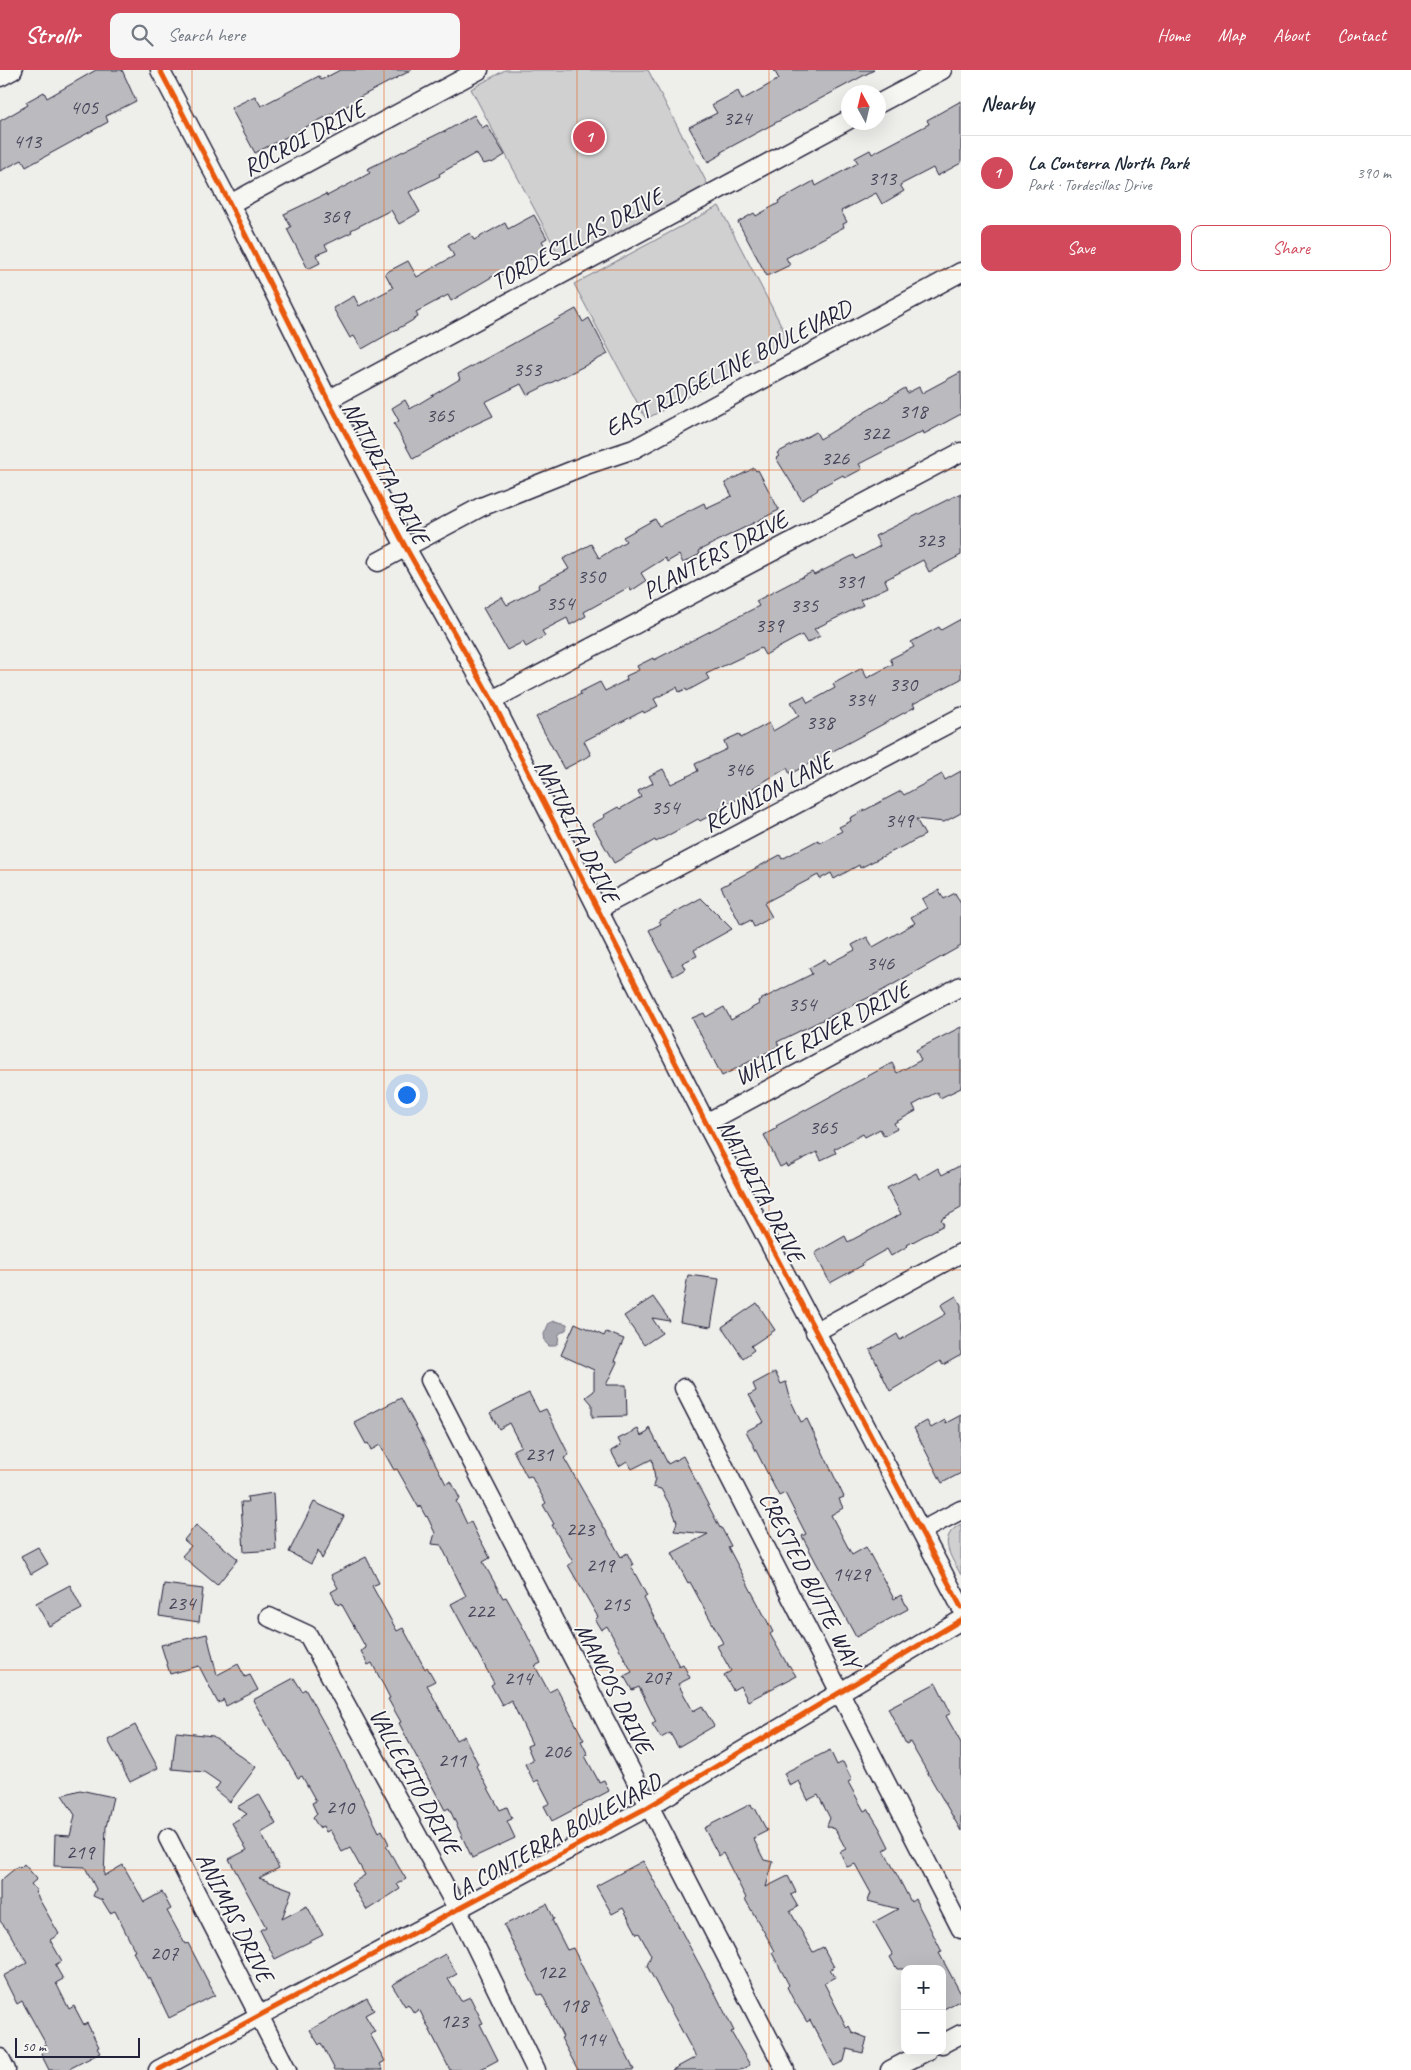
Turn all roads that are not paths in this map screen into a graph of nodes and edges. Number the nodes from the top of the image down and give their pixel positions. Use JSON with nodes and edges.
{"nodes":[{"id":1,"x":13,"y":70,"type":"edge"},
{"id":2,"x":160,"y":70,"type":"edge"},
{"id":3,"x":479,"y":70,"type":"edge"},
{"id":4,"x":942,"y":70,"type":"edge"},
{"id":5,"x":0,"y":77,"type":"edge"},
{"id":6,"x":886,"y":100,"type":"edge"},
{"id":7,"x":841,"y":124,"type":"edge"},
{"id":8,"x":230,"y":204,"type":"junction"},
{"id":9,"x":961,"y":272,"type":"edge"},
{"id":10,"x":328,"y":400,"type":"junction"},
{"id":11,"x":961,"y":452,"type":"edge"},
{"id":12,"x":405,"y":546,"type":"junction"},
{"id":13,"x":378,"y":562,"type":"dead end"},
{"id":14,"x":492,"y":700,"type":"junction"},
{"id":15,"x":961,"y":717,"type":"edge"},
{"id":16,"x":598,"y":912,"type":"junction"},
{"id":17,"x":961,"y":986,"type":"edge"},
{"id":18,"x":706,"y":1122,"type":"junction"},
{"id":19,"x":961,"y":1253,"type":"edge"},
{"id":20,"x":815,"y":1332,"type":"junction"},
{"id":21,"x":430,"y":1380,"type":"dead end"},
{"id":22,"x":684,"y":1388,"type":"dead end"},
{"id":23,"x":961,"y":1510,"type":"edge"},
{"id":24,"x":921,"y":1531,"type":"junction"},
{"id":25,"x":961,"y":1607,"type":"edge"},
{"id":26,"x":269,"y":1617,"type":"dead end"},
{"id":27,"x":961,"y":1620,"type":"edge"},
{"id":28,"x":840,"y":1691,"type":"junction"},
{"id":29,"x":648,"y":1807,"type":"junction"},
{"id":30,"x":168,"y":1838,"type":"dead end"},
{"id":31,"x":458,"y":1910,"type":"junction"},
{"id":32,"x":961,"y":1929,"type":"edge"},
{"id":33,"x":260,"y":2017,"type":"junction"},
{"id":34,"x":961,"y":2034,"type":"edge"},
{"id":35,"x":946,"y":2042,"type":"edge"},
{"id":36,"x":919,"y":2055,"type":"edge"},
{"id":37,"x":0,"y":2058,"type":"edge"},
{"id":38,"x":6,"y":2070,"type":"edge"},
{"id":39,"x":158,"y":2070,"type":"edge"},
{"id":40,"x":287,"y":2070,"type":"edge"},
{"id":41,"x":536,"y":2070,"type":"edge"},
{"id":42,"x":786,"y":2070,"type":"edge"},
{"id":43,"x":890,"y":2070,"type":"edge"}],
"edges":[{"from":1,"to":5,"type":"street"},
{"from":2,"to":8,"type":"street","name":"NATURITA DRIVE"},
{"from":3,"to":8,"type":"street","name":"ROCROI DRIVE"},
{"from":4,"to":6,"type":"street"},
{"from":7,"to":10,"type":"street","name":"TORDESILLAS DRIVE"},
{"from":8,"to":10,"type":"street","name":"NATURITA DRIVE"},
{"from":9,"to":12,"type":"street","name":"EAST RIDGELINE BOULEVARD"},
{"from":10,"to":12,"type":"street","name":"NATURITA DRIVE"},
{"from":11,"to":14,"type":"street","name":"PLANTERS DRIVE"},
{"from":12,"to":13,"type":"street","name":"EAST RIDGELINE BOULEVARD"},
{"from":12,"to":14,"type":"street","name":"NATURITA DRIVE"},
{"from":14,"to":16,"type":"street","name":"NATURITA DRIVE"},
{"from":15,"to":16,"type":"street","name":"RÉUNION LANE"},
{"from":16,"to":18,"type":"street","name":"NATURITA DRIVE"},
{"from":17,"to":18,"type":"street","name":"WHITE RIVER DRIVE"},
{"from":18,"to":20,"type":"street","name":"NATURITA DRIVE"},
{"from":19,"to":20,"type":"street"},
{"from":20,"to":24,"type":"street","name":"NATURITA DRIVE"},
{"from":21,"to":29,"type":"street","name":"MANCOS DRIVE"},
{"from":22,"to":28,"type":"street","name":"CRESTED BUTTE WAY"},
{"from":23,"to":24,"type":"street"},
{"from":24,"to":25,"type":"street","name":"NATURITA DRIVE"},
{"from":26,"to":31,"type":"street","name":"VALLECITO DRIVE"},
{"from":27,"to":28,"type":"street","name":"LA CONTERRA BOULEVARD"},
{"from":28,"to":29,"type":"street","name":"LA CONTERRA BOULEVARD"},
{"from":28,"to":32,"type":"street","name":"CRESTED BUTTE WAY"},
{"from":29,"to":31,"type":"street","name":"LA CONTERRA BOULEVARD"},
{"from":29,"to":42,"type":"street","name":"MANCOS DRIVE"},
{"from":30,"to":33,"type":"street","name":"ANIMAS DRIVE"},
{"from":31,"to":33,"type":"street","name":"LA CONTERRA BOULEVARD"},
{"from":31,"to":41,"type":"street","name":"VALLECITO DRIVE"},
{"from":33,"to":39,"type":"street","name":"LA CONTERRA BOULEVARD"},
{"from":33,"to":40,"type":"street","name":"ANIMAS DRIVE"},
{"from":34,"to":35,"type":"street"},
{"from":36,"to":43,"type":"street"},
{"from":37,"to":38,"type":"street"}]}
